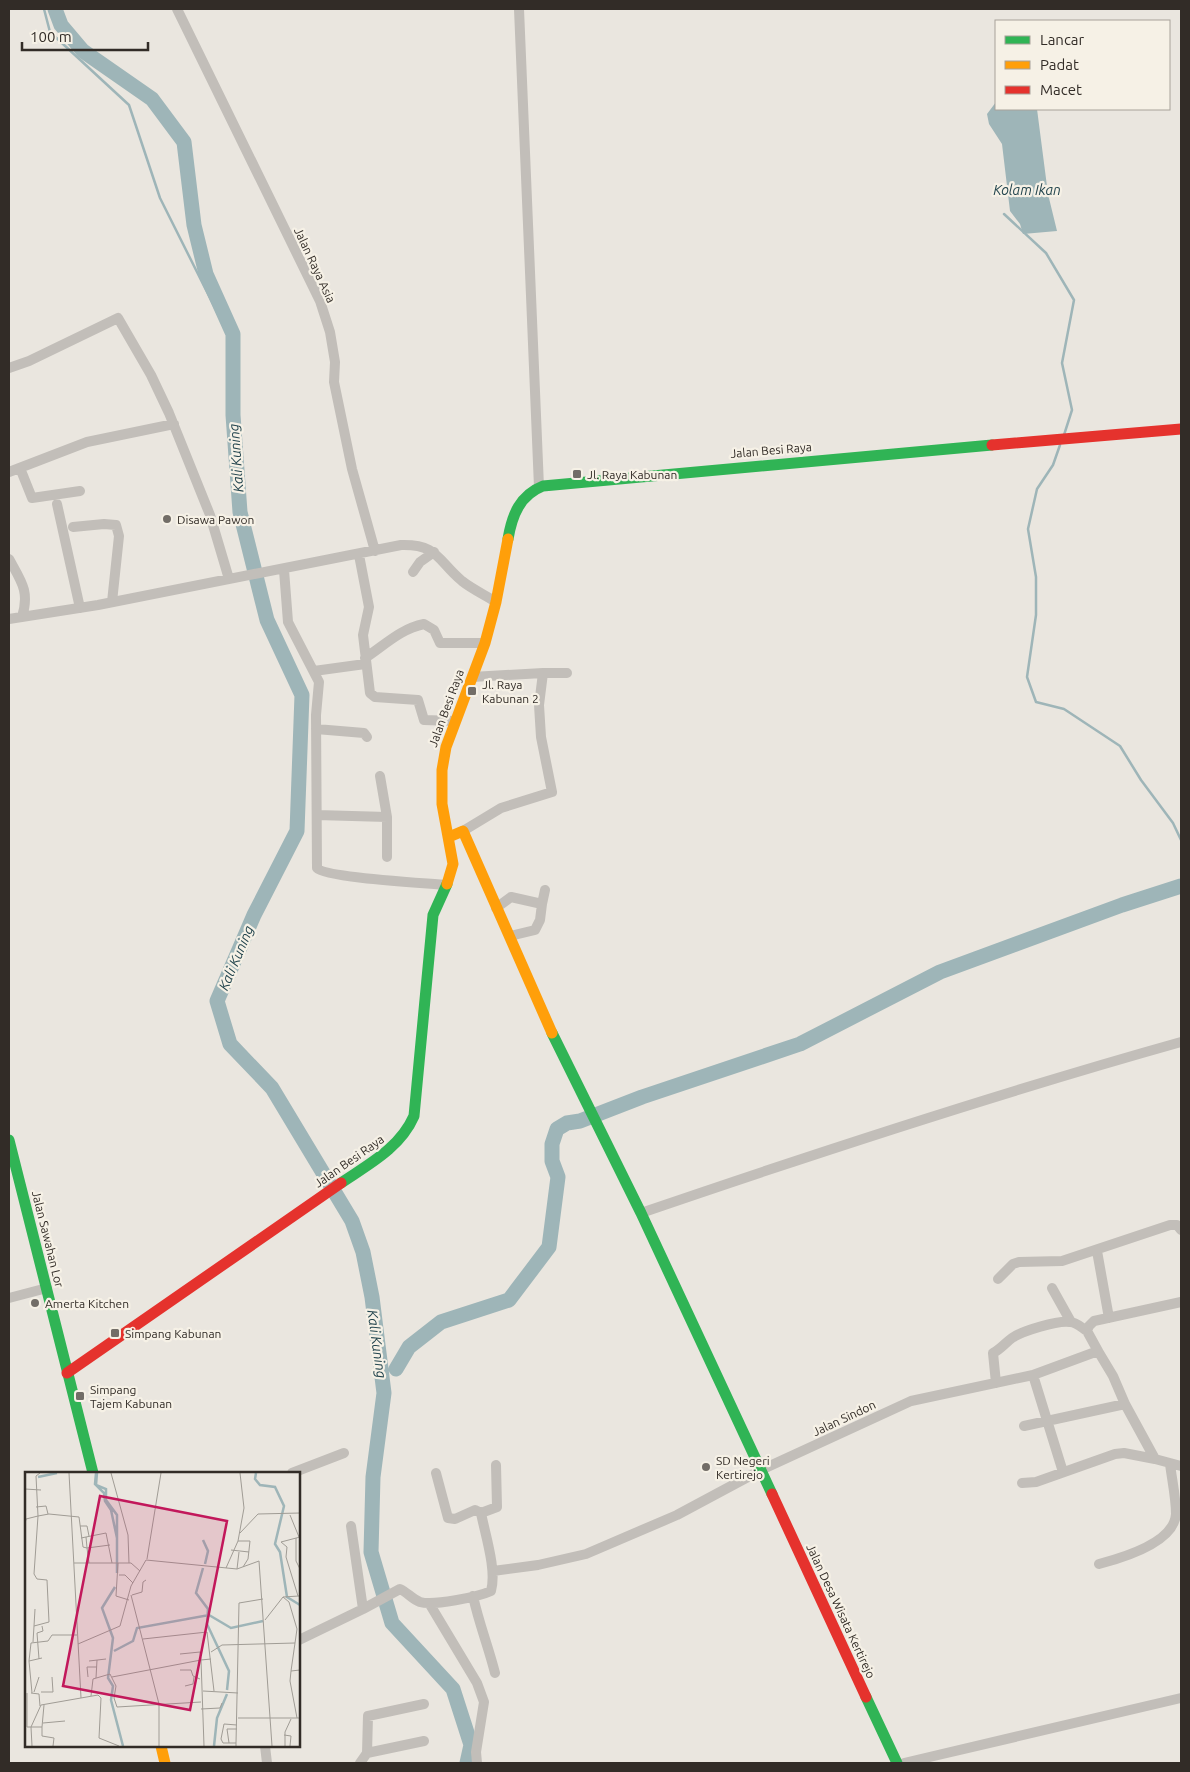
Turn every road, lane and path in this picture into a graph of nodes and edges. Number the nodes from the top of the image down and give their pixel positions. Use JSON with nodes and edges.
{"nodes":[{"id":1,"x":177,"y":9,"type":"edge"},
{"id":2,"x":519,"y":9,"type":"edge"},
{"id":3,"x":9,"y":368,"type":"edge"},
{"id":4,"x":174,"y":424,"type":"junction"},
{"id":5,"x":1181,"y":428,"type":"edge"},
{"id":6,"x":20,"y":468,"type":"junction"},
{"id":7,"x":9,"y":472,"type":"edge"},
{"id":8,"x":539,"y":487,"type":"junction"},
{"id":9,"x":80,"y":491,"type":"dead end"},
{"id":10,"x":57,"y":504,"type":"dead end"},
{"id":11,"x":73,"y":527,"type":"dead end"},
{"id":12,"x":376,"y":551,"type":"junction"},
{"id":13,"x":434,"y":552,"type":"junction"},
{"id":14,"x":359,"y":555,"type":"junction"},
{"id":15,"x":9,"y":558,"type":"edge"},
{"id":16,"x":284,"y":570,"type":"junction"},
{"id":17,"x":413,"y":572,"type":"dead end"},
{"id":18,"x":229,"y":579,"type":"junction"},
{"id":19,"x":112,"y":602,"type":"junction"},
{"id":20,"x":496,"y":602,"type":"junction"},
{"id":21,"x":80,"y":608,"type":"junction"},
{"id":22,"x":22,"y":617,"type":"junction"},
{"id":23,"x":9,"y":619,"type":"edge"},
{"id":24,"x":485,"y":643,"type":"junction"},
{"id":25,"x":365,"y":661,"type":"junction"},
{"id":26,"x":314,"y":671,"type":"junction"},
{"id":27,"x":566,"y":673,"type":"dead end"},
{"id":28,"x":543,"y":674,"type":"junction"},
{"id":29,"x":472,"y":677,"type":"junction"},
{"id":30,"x":455,"y":721,"type":"junction"},
{"id":31,"x":316,"y":729,"type":"junction"},
{"id":32,"x":367,"y":737,"type":"dead end"},
{"id":33,"x":380,"y":776,"type":"dead end"},
{"id":34,"x":316,"y":815,"type":"junction"},
{"id":35,"x":387,"y":817,"type":"junction"},
{"id":36,"x":463,"y":831,"type":"junction"},
{"id":37,"x":449,"y":837,"type":"junction"},
{"id":38,"x":386,"y":857,"type":"dead end"},
{"id":39,"x":447,"y":885,"type":"junction"},
{"id":40,"x":545,"y":890,"type":"dead end"},
{"id":41,"x":542,"y":904,"type":"junction"},
{"id":42,"x":496,"y":908,"type":"junction"},
{"id":43,"x":510,"y":936,"type":"junction"},
{"id":44,"x":1181,"y":1042,"type":"edge"},
{"id":45,"x":9,"y":1140,"type":"edge"},
{"id":46,"x":641,"y":1213,"type":"junction"},
{"id":47,"x":1181,"y":1230,"type":"edge"},
{"id":48,"x":1097,"y":1251,"type":"junction"},
{"id":49,"x":998,"y":1279,"type":"dead end"},
{"id":50,"x":47,"y":1288,"type":"junction"},
{"id":51,"x":1052,"y":1288,"type":"dead end"},
{"id":52,"x":9,"y":1298,"type":"edge"},
{"id":53,"x":1181,"y":1302,"type":"edge"},
{"id":54,"x":1109,"y":1318,"type":"junction"},
{"id":55,"x":1071,"y":1322,"type":"junction"},
{"id":56,"x":1087,"y":1331,"type":"junction"},
{"id":57,"x":1098,"y":1351,"type":"junction"},
{"id":58,"x":67,"y":1374,"type":"junction"},
{"id":59,"x":1033,"y":1375,"type":"junction"},
{"id":60,"x":996,"y":1383,"type":"junction"},
{"id":61,"x":1125,"y":1404,"type":"junction"},
{"id":62,"x":1046,"y":1421,"type":"junction"},
{"id":63,"x":1024,"y":1426,"type":"dead end"},
{"id":64,"x":344,"y":1453,"type":"dead end"},
{"id":65,"x":1154,"y":1459,"type":"junction"},
{"id":66,"x":1170,"y":1464,"type":"junction"},
{"id":67,"x":496,"y":1465,"type":"dead end"},
{"id":68,"x":1181,"y":1466,"type":"edge"},
{"id":69,"x":761,"y":1470,"type":"junction"},
{"id":70,"x":93,"y":1472,"type":"edge"},
{"id":71,"x":295,"y":1472,"type":"edge"},
{"id":72,"x":1063,"y":1472,"type":"junction"},
{"id":73,"x":436,"y":1473,"type":"dead end"},
{"id":74,"x":1022,"y":1483,"type":"dead end"},
{"id":75,"x":481,"y":1513,"type":"junction"},
{"id":76,"x":350,"y":1526,"type":"dead end"},
{"id":77,"x":1099,"y":1564,"type":"dead end"},
{"id":78,"x":493,"y":1572,"type":"junction"},
{"id":79,"x":473,"y":1596,"type":"junction"},
{"id":80,"x":429,"y":1603,"type":"junction"},
{"id":81,"x":366,"y":1607,"type":"junction"},
{"id":82,"x":300,"y":1640,"type":"edge"},
{"id":83,"x":495,"y":1673,"type":"dead end"},
{"id":84,"x":1181,"y":1698,"type":"edge"},
{"id":85,"x":424,"y":1704,"type":"dead end"},
{"id":86,"x":424,"y":1741,"type":"dead end"},
{"id":87,"x":161,"y":1747,"type":"edge"},
{"id":88,"x":265,"y":1747,"type":"edge"},
{"id":89,"x":367,"y":1753,"type":"junction"},
{"id":90,"x":165,"y":1763,"type":"edge"},
{"id":91,"x":267,"y":1763,"type":"edge"},
{"id":92,"x":360,"y":1763,"type":"edge"},
{"id":93,"x":478,"y":1763,"type":"edge"},
{"id":94,"x":897,"y":1763,"type":"edge"},
{"id":95,"x":904,"y":1763,"type":"edge"}],
"edges":[{"from":1,"to":12,"type":"street","name":"Jalan Raya Asia"},
{"from":2,"to":8,"type":"street"},
{"from":3,"to":4,"type":"street"},
{"from":4,"to":6,"type":"street"},
{"from":4,"to":18,"type":"street"},
{"from":5,"to":8,"type":"street","name":"Jalan Besi Raya"},
{"from":6,"to":7,"type":"street"},
{"from":6,"to":9,"type":"street"},
{"from":8,"to":20,"type":"street","name":"Jalan Besi Raya"},
{"from":10,"to":21,"type":"street"},
{"from":11,"to":19,"type":"street"},
{"from":12,"to":13,"type":"street"},
{"from":12,"to":14,"type":"street"},
{"from":13,"to":17,"type":"street"},
{"from":13,"to":20,"type":"street"},
{"from":14,"to":16,"type":"street"},
{"from":14,"to":25,"type":"street"},
{"from":15,"to":22,"type":"street"},
{"from":16,"to":18,"type":"street"},
{"from":16,"to":26,"type":"street"},
{"from":18,"to":19,"type":"street"},
{"from":19,"to":21,"type":"street"},
{"from":20,"to":24,"type":"street","name":"Jalan Besi Raya"},
{"from":21,"to":22,"type":"street"},
{"from":22,"to":23,"type":"street"},
{"from":24,"to":25,"type":"street"},
{"from":24,"to":29,"type":"street","name":"Jalan Besi Raya"},
{"from":25,"to":26,"type":"street"},
{"from":25,"to":30,"type":"street"},
{"from":26,"to":31,"type":"street"},
{"from":27,"to":28,"type":"street"},
{"from":28,"to":29,"type":"street"},
{"from":28,"to":36,"type":"street"},
{"from":29,"to":30,"type":"street","name":"Jalan Besi Raya"},
{"from":30,"to":37,"type":"street","name":"Jalan Besi Raya"},
{"from":31,"to":32,"type":"street"},
{"from":31,"to":34,"type":"street"},
{"from":33,"to":35,"type":"street"},
{"from":34,"to":35,"type":"street"},
{"from":34,"to":39,"type":"street"},
{"from":35,"to":38,"type":"street"},
{"from":36,"to":37,"type":"street"},
{"from":36,"to":42,"type":"street","name":"Jalan Desa Wisata Kertirejo"},
{"from":37,"to":39,"type":"street","name":"Jalan Besi Raya"},
{"from":39,"to":58,"type":"street","name":"Jalan Besi Raya"},
{"from":40,"to":41,"type":"street"},
{"from":41,"to":42,"type":"street"},
{"from":41,"to":43,"type":"street"},
{"from":42,"to":43,"type":"street","name":"Jalan Desa Wisata Kertirejo"},
{"from":43,"to":46,"type":"street","name":"Jalan Desa Wisata Kertirejo"},
{"from":44,"to":46,"type":"street"},
{"from":45,"to":50,"type":"street","name":"Jalan Sawahan Lor"},
{"from":46,"to":69,"type":"street","name":"Jalan Desa Wisata Kertirejo"},
{"from":47,"to":48,"type":"street"},
{"from":48,"to":49,"type":"street"},
{"from":48,"to":54,"type":"street"},
{"from":50,"to":52,"type":"street"},
{"from":50,"to":58,"type":"street","name":"Jalan Sawahan Lor"},
{"from":51,"to":55,"type":"street"},
{"from":53,"to":54,"type":"street"},
{"from":54,"to":56,"type":"street"},
{"from":55,"to":56,"type":"street"},
{"from":55,"to":60,"type":"street"},
{"from":56,"to":57,"type":"street"},
{"from":57,"to":59,"type":"street","name":"Jalan Sindon"},
{"from":57,"to":61,"type":"street"},
{"from":58,"to":70,"type":"street"},
{"from":59,"to":60,"type":"street","name":"Jalan Sindon"},
{"from":59,"to":62,"type":"street"},
{"from":60,"to":69,"type":"street","name":"Jalan Sindon"},
{"from":61,"to":62,"type":"street"},
{"from":61,"to":65,"type":"street"},
{"from":62,"to":63,"type":"street"},
{"from":62,"to":72,"type":"street"},
{"from":64,"to":71,"type":"street"},
{"from":65,"to":66,"type":"street"},
{"from":65,"to":72,"type":"street"},
{"from":66,"to":68,"type":"street"},
{"from":66,"to":77,"type":"street"},
{"from":67,"to":75,"type":"street"},
{"from":69,"to":78,"type":"street","name":"Jalan Sindon"},
{"from":69,"to":94,"type":"street","name":"Jalan Desa Wisata Kertirejo"},
{"from":72,"to":74,"type":"street"},
{"from":73,"to":75,"type":"street"},
{"from":75,"to":78,"type":"street"},
{"from":76,"to":81,"type":"street"},
{"from":78,"to":79,"type":"street"},
{"from":79,"to":80,"type":"street"},
{"from":79,"to":83,"type":"street"},
{"from":80,"to":81,"type":"street"},
{"from":80,"to":93,"type":"street"},
{"from":81,"to":82,"type":"street"},
{"from":84,"to":95,"type":"street"},
{"from":85,"to":89,"type":"street"},
{"from":86,"to":89,"type":"street"},
{"from":87,"to":90,"type":"street"},
{"from":88,"to":91,"type":"street"},
{"from":89,"to":92,"type":"street"}]}
